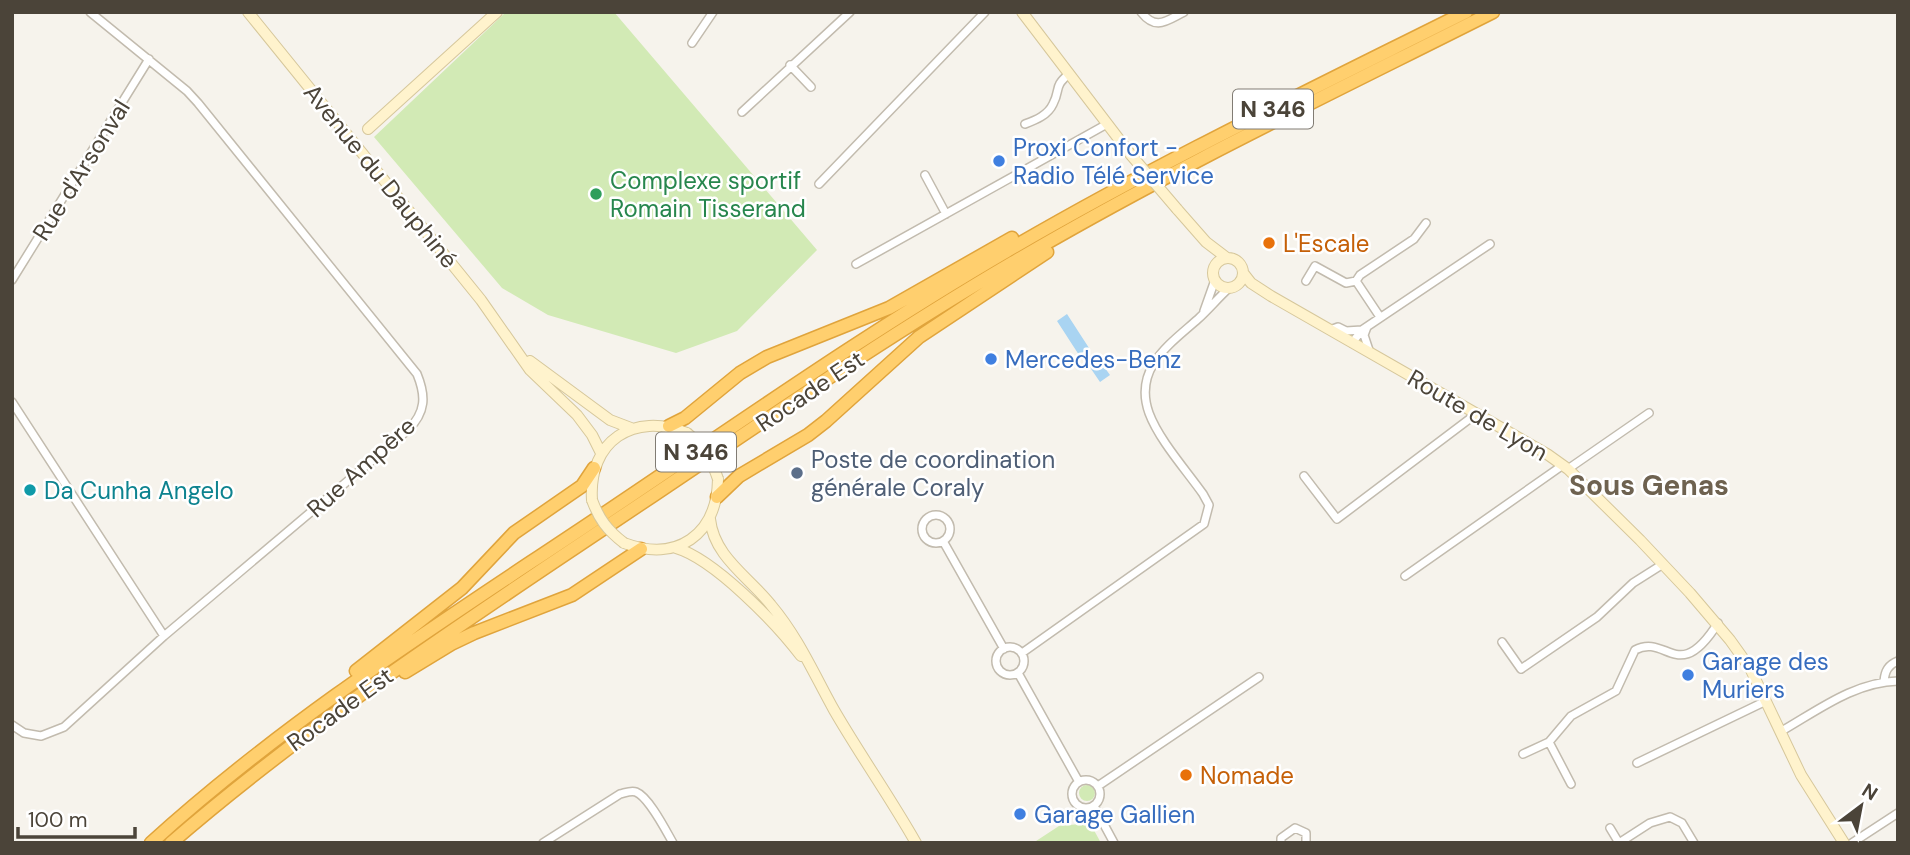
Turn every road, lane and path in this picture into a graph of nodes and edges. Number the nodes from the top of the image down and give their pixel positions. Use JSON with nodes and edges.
{"nodes":[{"id":1,"x":90,"y":12,"type":"edge"},
{"id":2,"x":248,"y":12,"type":"edge"},
{"id":3,"x":497,"y":12,"type":"edge"},
{"id":4,"x":713,"y":12,"type":"edge"},
{"id":5,"x":850,"y":12,"type":"edge"},
{"id":6,"x":985,"y":12,"type":"edge"},
{"id":7,"x":1022,"y":12,"type":"edge"},
{"id":8,"x":1141,"y":12,"type":"edge"},
{"id":9,"x":1184,"y":12,"type":"edge"},
{"id":10,"x":1466,"y":12,"type":"edge"},
{"id":11,"x":1493,"y":12,"type":"edge"},
{"id":12,"x":692,"y":43,"type":"dead end"},
{"id":13,"x":149,"y":59,"type":"junction"},
{"id":14,"x":790,"y":65,"type":"junction"},
{"id":15,"x":1069,"y":75,"type":"junction"},
{"id":16,"x":811,"y":87,"type":"dead end"},
{"id":17,"x":742,"y":112,"type":"dead end"},
{"id":18,"x":1025,"y":124,"type":"dead end"},
{"id":19,"x":1107,"y":124,"type":"junction"},
{"id":20,"x":368,"y":129,"type":"dead end"},
{"id":21,"x":925,"y":175,"type":"dead end"},
{"id":22,"x":819,"y":184,"type":"dead end"},
{"id":23,"x":1081,"y":208,"type":"junction"},
{"id":24,"x":1105,"y":209,"type":"junction"},
{"id":25,"x":946,"y":214,"type":"junction"},
{"id":26,"x":1426,"y":223,"type":"dead end"},
{"id":27,"x":1206,"y":242,"type":"junction"},
{"id":28,"x":1490,"y":244,"type":"dead end"},
{"id":29,"x":1227,"y":258,"type":"junction"},
{"id":30,"x":856,"y":264,"type":"dead end"},
{"id":31,"x":1214,"y":268,"type":"junction"},
{"id":32,"x":1244,"y":274,"type":"junction"},
{"id":33,"x":12,"y":280,"type":"edge"},
{"id":34,"x":1215,"y":280,"type":"junction"},
{"id":35,"x":1306,"y":281,"type":"dead end"},
{"id":36,"x":1356,"y":281,"type":"junction"},
{"id":37,"x":1232,"y":288,"type":"junction"},
{"id":38,"x":1271,"y":296,"type":"junction"},
{"id":39,"x":1203,"y":315,"type":"junction"},
{"id":40,"x":1380,"y":317,"type":"junction"},
{"id":41,"x":1364,"y":328,"type":"junction"},
{"id":42,"x":1329,"y":330,"type":"junction"},
{"id":43,"x":510,"y":341,"type":"junction"},
{"id":44,"x":1352,"y":343,"type":"junction"},
{"id":45,"x":1370,"y":353,"type":"junction"},
{"id":46,"x":12,"y":402,"type":"edge"},
{"id":47,"x":1649,"y":413,"type":"dead end"},
{"id":48,"x":1476,"y":414,"type":"junction"},
{"id":49,"x":669,"y":426,"type":"junction"},
{"id":50,"x":631,"y":428,"type":"junction"},
{"id":51,"x":601,"y":453,"type":"junction"},
{"id":52,"x":1566,"y":467,"type":"junction"},
{"id":53,"x":594,"y":468,"type":"junction"},
{"id":54,"x":1304,"y":476,"type":"dead end"},
{"id":55,"x":718,"y":497,"type":"junction"},
{"id":56,"x":710,"y":519,"type":"junction"},
{"id":57,"x":943,"y":541,"type":"dead end"},
{"id":58,"x":676,"y":548,"type":"junction"},
{"id":59,"x":641,"y":550,"type":"junction"},
{"id":60,"x":1663,"y":564,"type":"junction"},
{"id":61,"x":1405,"y":576,"type":"dead end"},
{"id":62,"x":1718,"y":623,"type":"junction"},
{"id":63,"x":164,"y":636,"type":"junction"},
{"id":64,"x":1502,"y":642,"type":"dead end"},
{"id":65,"x":1004,"y":649,"type":"junction"},
{"id":66,"x":1021,"y":653,"type":"junction"},
{"id":67,"x":1898,"y":661,"type":"edge"},
{"id":68,"x":812,"y":670,"type":"junction"},
{"id":69,"x":1018,"y":673,"type":"junction"},
{"id":70,"x":1259,"y":677,"type":"dead end"},
{"id":71,"x":1884,"y":681,"type":"junction"},
{"id":72,"x":1898,"y":681,"type":"edge"},
{"id":73,"x":356,"y":696,"type":"junction"},
{"id":74,"x":1766,"y":701,"type":"junction"},
{"id":75,"x":319,"y":707,"type":"junction"},
{"id":76,"x":12,"y":725,"type":"edge"},
{"id":77,"x":1780,"y":732,"type":"junction"},
{"id":78,"x":1549,"y":742,"type":"junction"},
{"id":79,"x":1523,"y":754,"type":"dead end"},
{"id":80,"x":1637,"y":763,"type":"dead end"},
{"id":81,"x":1079,"y":782,"type":"junction"},
{"id":82,"x":1572,"y":784,"type":"dead end"},
{"id":83,"x":1098,"y":786,"type":"junction"},
{"id":84,"x":1094,"y":806,"type":"junction"},
{"id":85,"x":1898,"y":813,"type":"edge"},
{"id":86,"x":1610,"y":828,"type":"dead end"},
{"id":87,"x":151,"y":843,"type":"edge"},
{"id":88,"x":171,"y":843,"type":"edge"},
{"id":89,"x":543,"y":843,"type":"edge"},
{"id":90,"x":673,"y":843,"type":"edge"},
{"id":91,"x":916,"y":843,"type":"edge"},
{"id":92,"x":1114,"y":843,"type":"edge"},
{"id":93,"x":1281,"y":843,"type":"edge"},
{"id":94,"x":1306,"y":843,"type":"edge"},
{"id":95,"x":1619,"y":843,"type":"edge"},
{"id":96,"x":1694,"y":843,"type":"edge"},
{"id":97,"x":1844,"y":843,"type":"edge"},
{"id":98,"x":1852,"y":843,"type":"edge"}],
"edges":[{"from":1,"to":13,"type":"street","name":"Rue Ampère"},
{"from":2,"to":43,"type":"main road","name":"Avenue du Dauphiné"},
{"from":3,"to":20,"type":"main road"},
{"from":4,"to":12,"type":"street"},
{"from":5,"to":14,"type":"street"},
{"from":6,"to":22,"type":"street"},
{"from":7,"to":15,"type":"main road"},
{"from":8,"to":9,"type":"street"},
{"from":10,"to":23,"type":"highway","name":"Rocade Est","number":"N 346"},
{"from":11,"to":24,"type":"highway","name":"Rocade Est","number":"N 346"},
{"from":13,"to":33,"type":"street","name":"Rue d'Arsonval"},
{"from":13,"to":63,"type":"street","name":"Rue Ampère"},
{"from":14,"to":16,"type":"street"},
{"from":14,"to":17,"type":"street"},
{"from":15,"to":18,"type":"street"},
{"from":15,"to":19,"type":"main road"},
{"from":19,"to":25,"type":"street"},
{"from":19,"to":27,"type":"main road","bridge":true},
{"from":21,"to":25,"type":"street"},
{"from":23,"to":49,"type":"highway"},
{"from":23,"to":75,"type":"highway","name":"Rocade Est","number":"N 346"},
{"from":24,"to":55,"type":"highway"},
{"from":24,"to":73,"type":"highway","name":"Rocade Est","number":"N 346"},
{"from":25,"to":30,"type":"street"},
{"from":26,"to":36,"type":"street"},
{"from":27,"to":29,"type":"main road"},
{"from":27,"to":31,"type":"main road"},
{"from":28,"to":40,"type":"street"},
{"from":29,"to":31,"type":"main road"},
{"from":29,"to":32,"type":"main road"},
{"from":31,"to":34,"type":"main road"},
{"from":32,"to":37,"type":"main road"},
{"from":32,"to":38,"type":"main road","name":"Route de Lyon"},
{"from":34,"to":37,"type":"main road"},
{"from":34,"to":39,"type":"street"},
{"from":35,"to":36,"type":"street"},
{"from":36,"to":40,"type":"street"},
{"from":37,"to":38,"type":"main road","name":"Route de Lyon"},
{"from":37,"to":39,"type":"street"},
{"from":38,"to":42,"type":"main road","name":"Route de Lyon"},
{"from":39,"to":66,"type":"street"},
{"from":40,"to":41,"type":"street"},
{"from":41,"to":42,"type":"street"},
{"from":41,"to":44,"type":"street"},
{"from":41,"to":45,"type":"street"},
{"from":42,"to":44,"type":"main road","name":"Route de Lyon"},
{"from":43,"to":50,"type":"main road","name":"Avenue du Dauphiné"},
{"from":43,"to":51,"type":"main road","name":"Avenue du Dauphiné"},
{"from":44,"to":45,"type":"main road","name":"Route de Lyon"},
{"from":45,"to":48,"type":"main road","name":"Route de Lyon"},
{"from":46,"to":63,"type":"street"},
{"from":47,"to":52,"type":"street"},
{"from":48,"to":52,"type":"main road","name":"Route de Lyon"},
{"from":48,"to":54,"type":"street"},
{"from":49,"to":50,"type":"main road"},
{"from":49,"to":55,"type":"main road","bridge":true},
{"from":50,"to":51,"type":"main road"},
{"from":51,"to":53,"type":"main road"},
{"from":52,"to":60,"type":"main road","name":"Route de Lyon"},
{"from":52,"to":61,"type":"street"},
{"from":53,"to":59,"type":"main road","bridge":true},
{"from":53,"to":75,"type":"highway"},
{"from":55,"to":56,"type":"main road"},
{"from":56,"to":58,"type":"main road"},
{"from":56,"to":68,"type":"main road"},
{"from":57,"to":65,"type":"street"},
{"from":58,"to":59,"type":"main road"},
{"from":58,"to":68,"type":"main road"},
{"from":59,"to":73,"type":"highway"},
{"from":60,"to":62,"type":"main road","name":"Route de Lyon"},
{"from":60,"to":64,"type":"street"},
{"from":62,"to":74,"type":"main road","name":"Route de Lyon"},
{"from":62,"to":78,"type":"street"},
{"from":63,"to":76,"type":"street","name":"Rue Ampère"},
{"from":65,"to":66,"type":"street"},
{"from":65,"to":69,"type":"street"},
{"from":66,"to":69,"type":"street"},
{"from":67,"to":71,"type":"street"},
{"from":68,"to":91,"type":"main road"},
{"from":69,"to":81,"type":"street"},
{"from":70,"to":83,"type":"street"},
{"from":71,"to":72,"type":"street"},
{"from":71,"to":77,"type":"street"},
{"from":73,"to":88,"type":"highway","name":"Rocade Est","number":"N 346"},
{"from":74,"to":77,"type":"main road","name":"Route de Lyon"},
{"from":74,"to":80,"type":"street"},
{"from":75,"to":87,"type":"highway","name":"Rocade Est","number":"N 346"},
{"from":77,"to":97,"type":"main road","name":"Route de Lyon"},
{"from":78,"to":79,"type":"street"},
{"from":78,"to":82,"type":"street"},
{"from":81,"to":83,"type":"street"},
{"from":81,"to":84,"type":"street"},
{"from":83,"to":84,"type":"street"},
{"from":84,"to":92,"type":"street"},
{"from":85,"to":98,"type":"street"},
{"from":86,"to":95,"type":"street"},
{"from":89,"to":90,"type":"street"},
{"from":93,"to":94,"type":"street"},
{"from":95,"to":96,"type":"street"}]}
